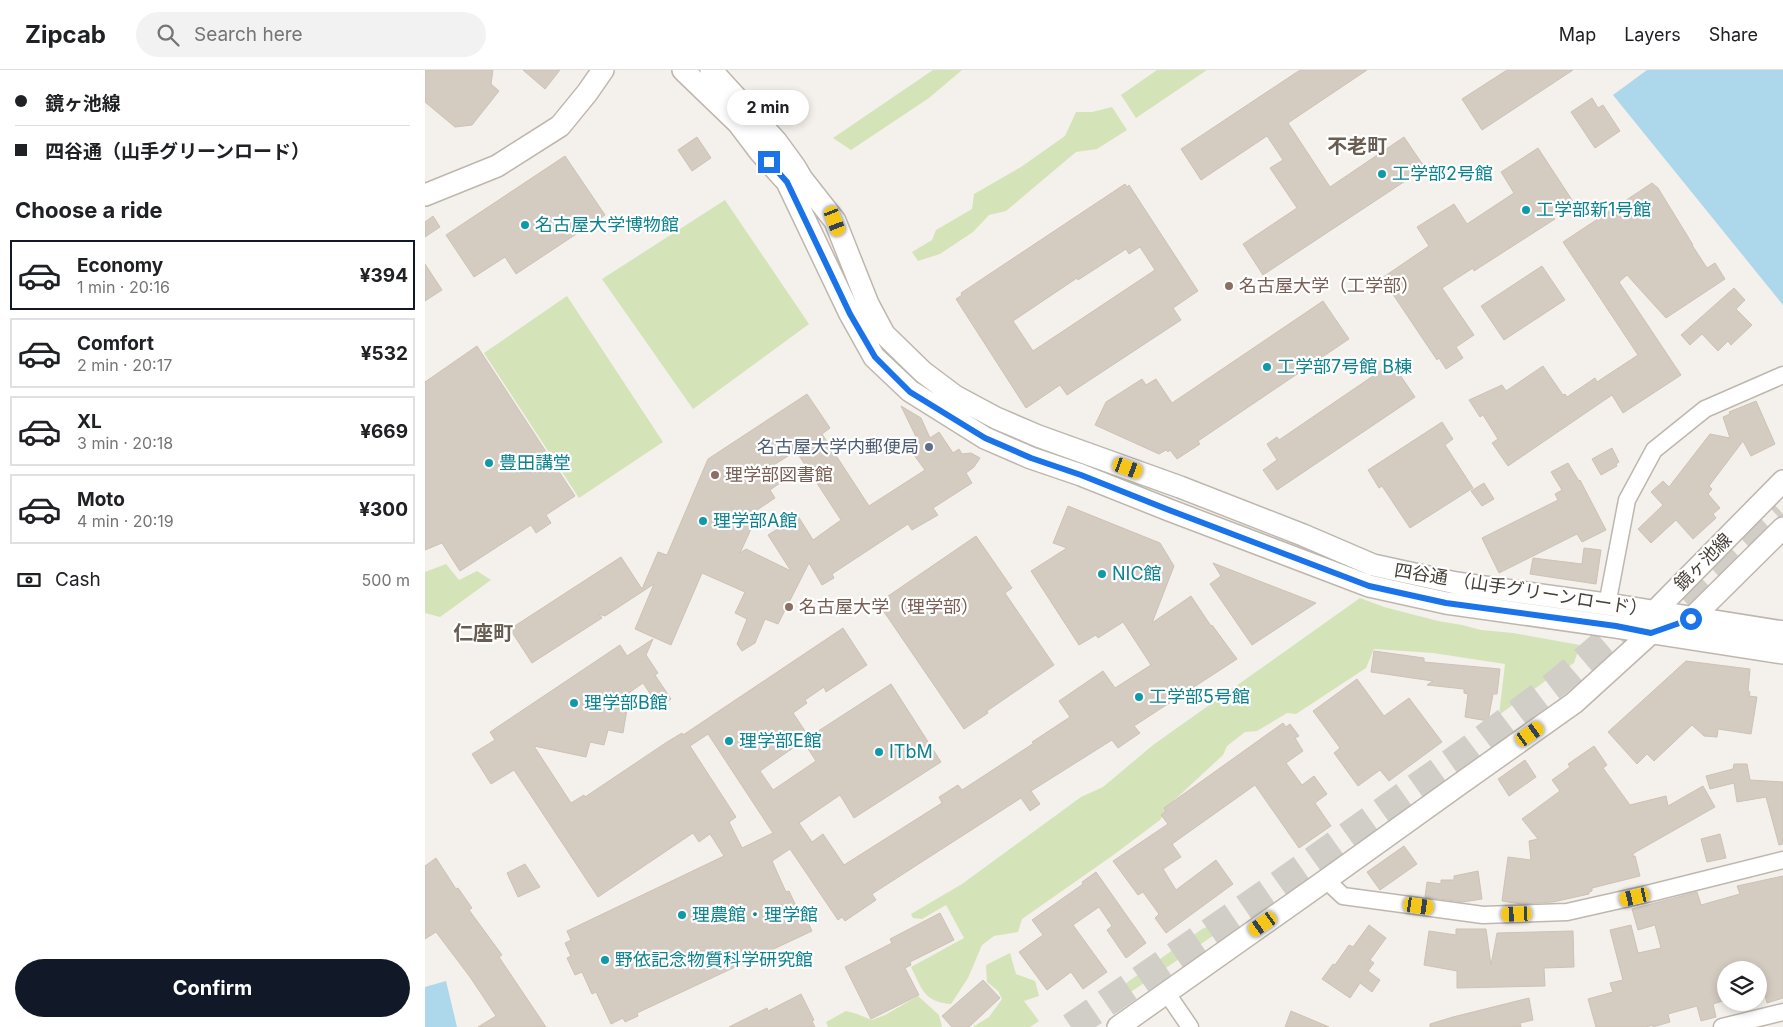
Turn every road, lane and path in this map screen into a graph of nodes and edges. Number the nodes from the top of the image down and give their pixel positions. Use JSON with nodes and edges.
{"nodes":[{"id":1,"x":603,"y":70,"type":"edge"},
{"id":2,"x":683,"y":70,"type":"edge"},
{"id":3,"x":711,"y":70,"type":"edge"},
{"id":4,"x":425,"y":195,"type":"edge"},
{"id":5,"x":1783,"y":375,"type":"edge"},
{"id":6,"x":1783,"y":481,"type":"edge"},
{"id":7,"x":1783,"y":528,"type":"edge"},
{"id":8,"x":1607,"y":604,"type":"junction"},
{"id":9,"x":1654,"y":612,"type":"junction"},
{"id":10,"x":1691,"y":619,"type":"junction"},
{"id":11,"x":1783,"y":632,"type":"edge"},
{"id":12,"x":1651,"y":633,"type":"junction"},
{"id":13,"x":1783,"y":653,"type":"edge"},
{"id":14,"x":1783,"y":860,"type":"edge"},
{"id":15,"x":1326,"y":880,"type":"junction"},
{"id":16,"x":1165,"y":992,"type":"junction"},
{"id":17,"x":1783,"y":1012,"type":"edge"},
{"id":18,"x":1118,"y":1027,"type":"edge"},
{"id":19,"x":1190,"y":1027,"type":"edge"},
{"id":20,"x":1722,"y":1027,"type":"edge"}],
"edges":[{"from":1,"to":4,"type":"street"},
{"from":2,"to":12,"type":"street"},
{"from":3,"to":8,"type":"street","name":"四谷通 （山手グリーンロード）"},
{"from":5,"to":8,"type":"street"},
{"from":6,"to":9,"type":"street","name":"鏡ヶ池線"},
{"from":7,"to":10,"type":"street","name":"鏡ヶ池線"},
{"from":8,"to":9,"type":"street","name":"四谷通 （山手グリーンロード）"},
{"from":9,"to":10,"type":"street","name":"四谷通 （山手グリーンロード）"},
{"from":9,"to":12,"type":"street"},
{"from":10,"to":11,"type":"street","name":"四谷通 （山手グリーンロード）"},
{"from":10,"to":12,"type":"street","name":"鏡ヶ池線"},
{"from":12,"to":13,"type":"street"},
{"from":12,"to":15,"type":"street"},
{"from":14,"to":15,"type":"street"},
{"from":15,"to":16,"type":"street"},
{"from":16,"to":18,"type":"street"},
{"from":16,"to":19,"type":"street"},
{"from":17,"to":20,"type":"street"}]}
